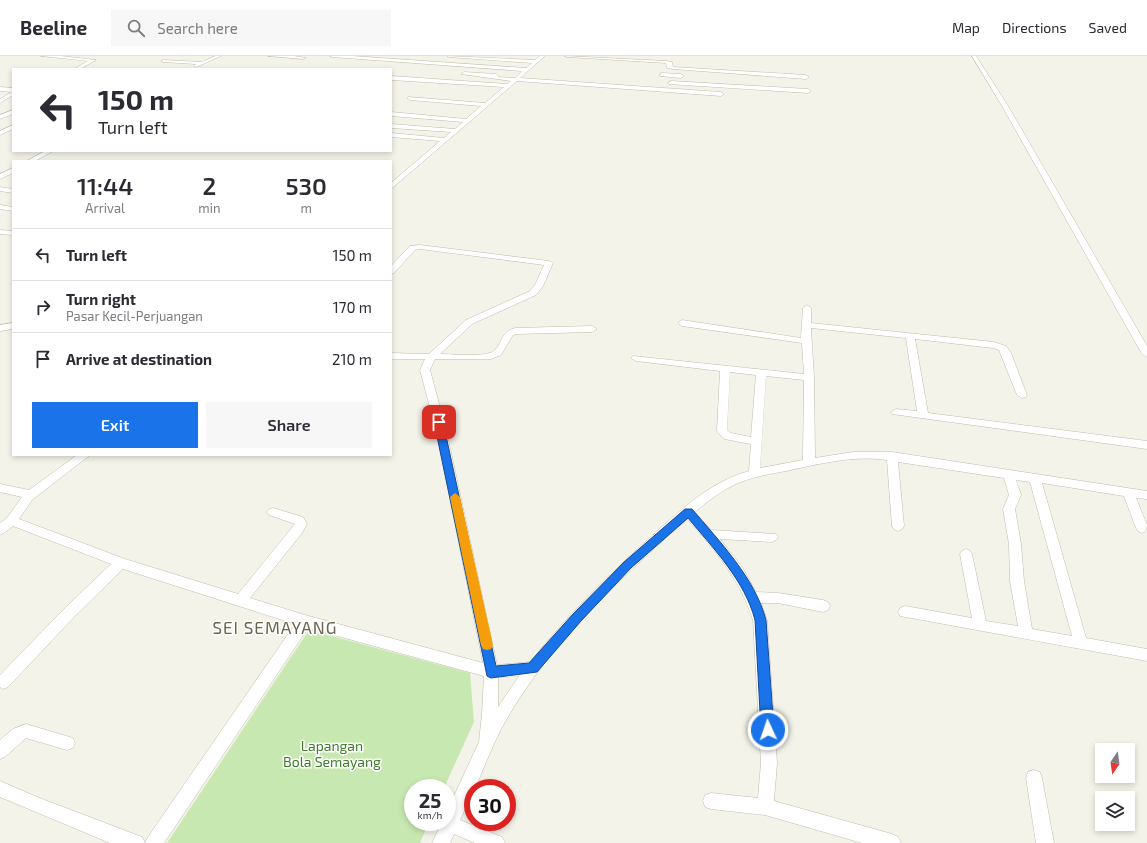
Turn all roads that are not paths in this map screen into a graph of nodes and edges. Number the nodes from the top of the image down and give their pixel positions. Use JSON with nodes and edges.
{"nodes":[{"id":1,"x":43,"y":56,"type":"edge"},
{"id":2,"x":219,"y":56,"type":"edge"},
{"id":3,"x":270,"y":56,"type":"edge"},
{"id":4,"x":332,"y":56,"type":"edge"},
{"id":5,"x":449,"y":56,"type":"edge"},
{"id":6,"x":543,"y":56,"type":"edge"},
{"id":7,"x":566,"y":56,"type":"edge"},
{"id":8,"x":974,"y":57,"type":"dead end"},
{"id":9,"x":304,"y":58,"type":"dead end"},
{"id":10,"x":163,"y":61,"type":"dead end"},
{"id":11,"x":536,"y":62,"type":"junction"},
{"id":12,"x":201,"y":63,"type":"junction"},
{"id":13,"x":78,"y":68,"type":"edge"},
{"id":14,"x":193,"y":68,"type":"edge"},
{"id":15,"x":527,"y":70,"type":"junction"},
{"id":16,"x":713,"y":71,"type":"junction"},
{"id":17,"x":464,"y":74,"type":"dead end"},
{"id":18,"x":757,"y":74,"type":"junction"},
{"id":19,"x":662,"y":75,"type":"dead end"},
{"id":20,"x":690,"y":76,"type":"dead end"},
{"id":21,"x":806,"y":77,"type":"dead end"},
{"id":22,"x":392,"y":78,"type":"edge"},
{"id":23,"x":711,"y":78,"type":"dead end"},
{"id":24,"x":517,"y":79,"type":"junction"},
{"id":25,"x":509,"y":86,"type":"junction"},
{"id":26,"x":755,"y":88,"type":"junction"},
{"id":27,"x":0,"y":89,"type":"edge"},
{"id":28,"x":12,"y":90,"type":"edge"},
{"id":29,"x":656,"y":92,"type":"junction"},
{"id":30,"x":808,"y":92,"type":"dead end"},
{"id":31,"x":12,"y":94,"type":"edge"},
{"id":32,"x":721,"y":94,"type":"dead end"},
{"id":33,"x":410,"y":98,"type":"dead end"},
{"id":34,"x":0,"y":101,"type":"edge"},
{"id":35,"x":12,"y":101,"type":"edge"},
{"id":36,"x":487,"y":105,"type":"junction"},
{"id":37,"x":12,"y":112,"type":"edge"},
{"id":38,"x":392,"y":114,"type":"edge"},
{"id":39,"x":0,"y":117,"type":"edge"},
{"id":40,"x":468,"y":121,"type":"junction"},
{"id":41,"x":413,"y":122,"type":"dead end"},
{"id":42,"x":435,"y":124,"type":"dead end"},
{"id":43,"x":392,"y":126,"type":"edge"},
{"id":44,"x":12,"y":127,"type":"edge"},
{"id":45,"x":407,"y":127,"type":"junction"},
{"id":46,"x":429,"y":129,"type":"junction"},
{"id":47,"x":456,"y":131,"type":"junction"},
{"id":48,"x":0,"y":133,"type":"edge"},
{"id":49,"x":392,"y":135,"type":"edge"},
{"id":50,"x":446,"y":140,"type":"junction"},
{"id":51,"x":48,"y":152,"type":"edge"},
{"id":52,"x":32,"y":160,"type":"edge"},
{"id":53,"x":12,"y":171,"type":"edge"},
{"id":54,"x":0,"y":177,"type":"edge"},
{"id":55,"x":392,"y":186,"type":"edge"},
{"id":56,"x":0,"y":189,"type":"edge"},
{"id":57,"x":12,"y":191,"type":"edge"},
{"id":58,"x":0,"y":207,"type":"edge"},
{"id":59,"x":12,"y":209,"type":"edge"},
{"id":60,"x":0,"y":232,"type":"edge"},
{"id":61,"x":12,"y":233,"type":"edge"},
{"id":62,"x":392,"y":270,"type":"edge"},
{"id":63,"x":807,"y":308,"type":"dead end"},
{"id":64,"x":682,"y":323,"type":"dead end"},
{"id":65,"x":806,"y":325,"type":"junction"},
{"id":66,"x":12,"y":326,"type":"edge"},
{"id":67,"x":0,"y":328,"type":"edge"},
{"id":68,"x":592,"y":329,"type":"dead end"},
{"id":69,"x":910,"y":337,"type":"junction"},
{"id":70,"x":806,"y":341,"type":"junction"},
{"id":71,"x":1147,"y":354,"type":"edge"},
{"id":72,"x":392,"y":356,"type":"edge"},
{"id":73,"x":431,"y":357,"type":"junction"},
{"id":74,"x":636,"y":358,"type":"dead end"},
{"id":75,"x":725,"y":368,"type":"junction"},
{"id":76,"x":761,"y":372,"type":"junction"},
{"id":77,"x":809,"y":378,"type":"junction"},
{"id":78,"x":1022,"y":396,"type":"dead end"},
{"id":79,"x":896,"y":412,"type":"dead end"},
{"id":80,"x":923,"y":416,"type":"junction"},
{"id":81,"x":756,"y":441,"type":"junction"},
{"id":82,"x":1147,"y":445,"type":"edge"},
{"id":83,"x":83,"y":456,"type":"edge"},
{"id":84,"x":892,"y":456,"type":"junction"},
{"id":85,"x":810,"y":462,"type":"junction"},
{"id":86,"x":754,"y":474,"type":"junction"},
{"id":87,"x":1009,"y":474,"type":"junction"},
{"id":88,"x":1035,"y":478,"type":"junction"},
{"id":89,"x":0,"y":488,"type":"edge"},
{"id":90,"x":1128,"y":492,"type":"junction"},
{"id":91,"x":1147,"y":495,"type":"edge"},
{"id":92,"x":28,"y":497,"type":"junction"},
{"id":93,"x":273,"y":512,"type":"dead end"},
{"id":94,"x":688,"y":512,"type":"junction"},
{"id":95,"x":11,"y":521,"type":"junction"},
{"id":96,"x":898,"y":526,"type":"dead end"},
{"id":97,"x":1142,"y":528,"type":"dead end"},
{"id":98,"x":0,"y":530,"type":"edge"},
{"id":99,"x":708,"y":534,"type":"junction"},
{"id":100,"x":772,"y":537,"type":"dead end"},
{"id":101,"x":966,"y":554,"type":"dead end"},
{"id":102,"x":121,"y":563,"type":"junction"},
{"id":103,"x":752,"y":597,"type":"junction"},
{"id":104,"x":241,"y":600,"type":"junction"},
{"id":105,"x":823,"y":606,"type":"dead end"},
{"id":106,"x":905,"y":612,"type":"dead end"},
{"id":107,"x":305,"y":621,"type":"junction"},
{"id":108,"x":980,"y":626,"type":"junction"},
{"id":109,"x":1026,"y":634,"type":"junction"},
{"id":110,"x":1081,"y":644,"type":"junction"},
{"id":111,"x":1147,"y":655,"type":"edge"},
{"id":112,"x":532,"y":668,"type":"junction"},
{"id":113,"x":491,"y":672,"type":"junction"},
{"id":114,"x":3,"y":682,"type":"dead end"},
{"id":115,"x":67,"y":743,"type":"dead end"},
{"id":116,"x":487,"y":743,"type":"junction"},
{"id":117,"x":0,"y":751,"type":"edge"},
{"id":118,"x":1034,"y":778,"type":"dead end"},
{"id":119,"x":0,"y":789,"type":"edge"},
{"id":120,"x":711,"y":801,"type":"dead end"},
{"id":121,"x":765,"y":807,"type":"junction"},
{"id":122,"x":456,"y":811,"type":"edge"},
{"id":123,"x":456,"y":826,"type":"edge"},
{"id":124,"x":447,"y":831,"type":"edge"},
{"id":125,"x":136,"y":843,"type":"edge"},
{"id":126,"x":154,"y":843,"type":"edge"},
{"id":127,"x":442,"y":843,"type":"edge"},
{"id":128,"x":496,"y":843,"type":"edge"},
{"id":129,"x":892,"y":843,"type":"edge"},
{"id":130,"x":1045,"y":843,"type":"edge"}],
"edges":[{"from":1,"to":13,"type":"street"},
{"from":2,"to":12,"type":"street"},
{"from":3,"to":9,"type":"street"},
{"from":4,"to":15,"type":"street"},
{"from":5,"to":11,"type":"street"},
{"from":6,"to":11,"type":"street"},
{"from":7,"to":16,"type":"street"},
{"from":8,"to":71,"type":"street"},
{"from":10,"to":12,"type":"street"},
{"from":11,"to":15,"type":"street"},
{"from":12,"to":14,"type":"street"},
{"from":15,"to":24,"type":"street"},
{"from":16,"to":18,"type":"street"},
{"from":16,"to":23,"type":"street"},
{"from":17,"to":24,"type":"street"},
{"from":18,"to":21,"type":"street"},
{"from":18,"to":26,"type":"street"},
{"from":19,"to":20,"type":"street"},
{"from":22,"to":25,"type":"street"},
{"from":24,"to":25,"type":"street"},
{"from":24,"to":29,"type":"street"},
{"from":25,"to":36,"type":"street"},
{"from":26,"to":29,"type":"street"},
{"from":26,"to":30,"type":"street"},
{"from":27,"to":28,"type":"street"},
{"from":29,"to":32,"type":"street"},
{"from":31,"to":34,"type":"street"},
{"from":33,"to":36,"type":"street"},
{"from":34,"to":35,"type":"street"},
{"from":36,"to":40,"type":"street"},
{"from":37,"to":39,"type":"street"},
{"from":38,"to":40,"type":"street"},
{"from":40,"to":47,"type":"street"},
{"from":41,"to":45,"type":"street"},
{"from":42,"to":46,"type":"street"},
{"from":43,"to":45,"type":"street"},
{"from":44,"to":48,"type":"street"},
{"from":45,"to":46,"type":"street"},
{"from":46,"to":47,"type":"street"},
{"from":47,"to":50,"type":"street"},
{"from":49,"to":50,"type":"street"},
{"from":50,"to":55,"type":"street"},
{"from":51,"to":52,"type":"street"},
{"from":53,"to":54,"type":"street"},
{"from":56,"to":57,"type":"street"},
{"from":58,"to":59,"type":"street"},
{"from":60,"to":61,"type":"street"},
{"from":62,"to":73,"type":"street"},
{"from":63,"to":65,"type":"street"},
{"from":64,"to":70,"type":"street"},
{"from":65,"to":69,"type":"street"},
{"from":65,"to":70,"type":"street"},
{"from":66,"to":67,"type":"street"},
{"from":68,"to":73,"type":"street"},
{"from":69,"to":78,"type":"street"},
{"from":69,"to":80,"type":"street"},
{"from":70,"to":77,"type":"street"},
{"from":72,"to":73,"type":"street"},
{"from":73,"to":113,"type":"street"},
{"from":74,"to":75,"type":"street"},
{"from":75,"to":76,"type":"street"},
{"from":75,"to":81,"type":"street"},
{"from":76,"to":77,"type":"street"},
{"from":76,"to":81,"type":"street"},
{"from":77,"to":85,"type":"street"},
{"from":79,"to":80,"type":"street"},
{"from":80,"to":82,"type":"street"},
{"from":81,"to":86,"type":"street"},
{"from":83,"to":92,"type":"street"},
{"from":84,"to":85,"type":"street"},
{"from":84,"to":87,"type":"street"},
{"from":84,"to":96,"type":"street"},
{"from":85,"to":86,"type":"street"},
{"from":86,"to":94,"type":"street"},
{"from":87,"to":88,"type":"street"},
{"from":87,"to":109,"type":"street"},
{"from":88,"to":90,"type":"street"},
{"from":88,"to":110,"type":"street"},
{"from":89,"to":92,"type":"street"},
{"from":90,"to":91,"type":"street"},
{"from":90,"to":97,"type":"street"},
{"from":92,"to":95,"type":"street"},
{"from":93,"to":104,"type":"street"},
{"from":94,"to":99,"type":"street"},
{"from":94,"to":112,"type":"street"},
{"from":95,"to":98,"type":"street"},
{"from":95,"to":102,"type":"street"},
{"from":99,"to":100,"type":"street"},
{"from":99,"to":103,"type":"street"},
{"from":101,"to":108,"type":"street"},
{"from":102,"to":104,"type":"street"},
{"from":102,"to":114,"type":"street"},
{"from":103,"to":105,"type":"street"},
{"from":103,"to":121,"type":"street"},
{"from":104,"to":107,"type":"street"},
{"from":106,"to":108,"type":"street"},
{"from":107,"to":113,"type":"street"},
{"from":107,"to":126,"type":"street"},
{"from":108,"to":109,"type":"street"},
{"from":109,"to":110,"type":"street"},
{"from":110,"to":111,"type":"street"},
{"from":112,"to":113,"type":"street"},
{"from":112,"to":116,"type":"street"},
{"from":113,"to":116,"type":"street"},
{"from":115,"to":117,"type":"street"},
{"from":116,"to":122,"type":"street"},
{"from":118,"to":130,"type":"street"},
{"from":119,"to":125,"type":"street"},
{"from":120,"to":121,"type":"street"},
{"from":121,"to":129,"type":"street"},
{"from":123,"to":128,"type":"street"},
{"from":124,"to":127,"type":"street"}]}
